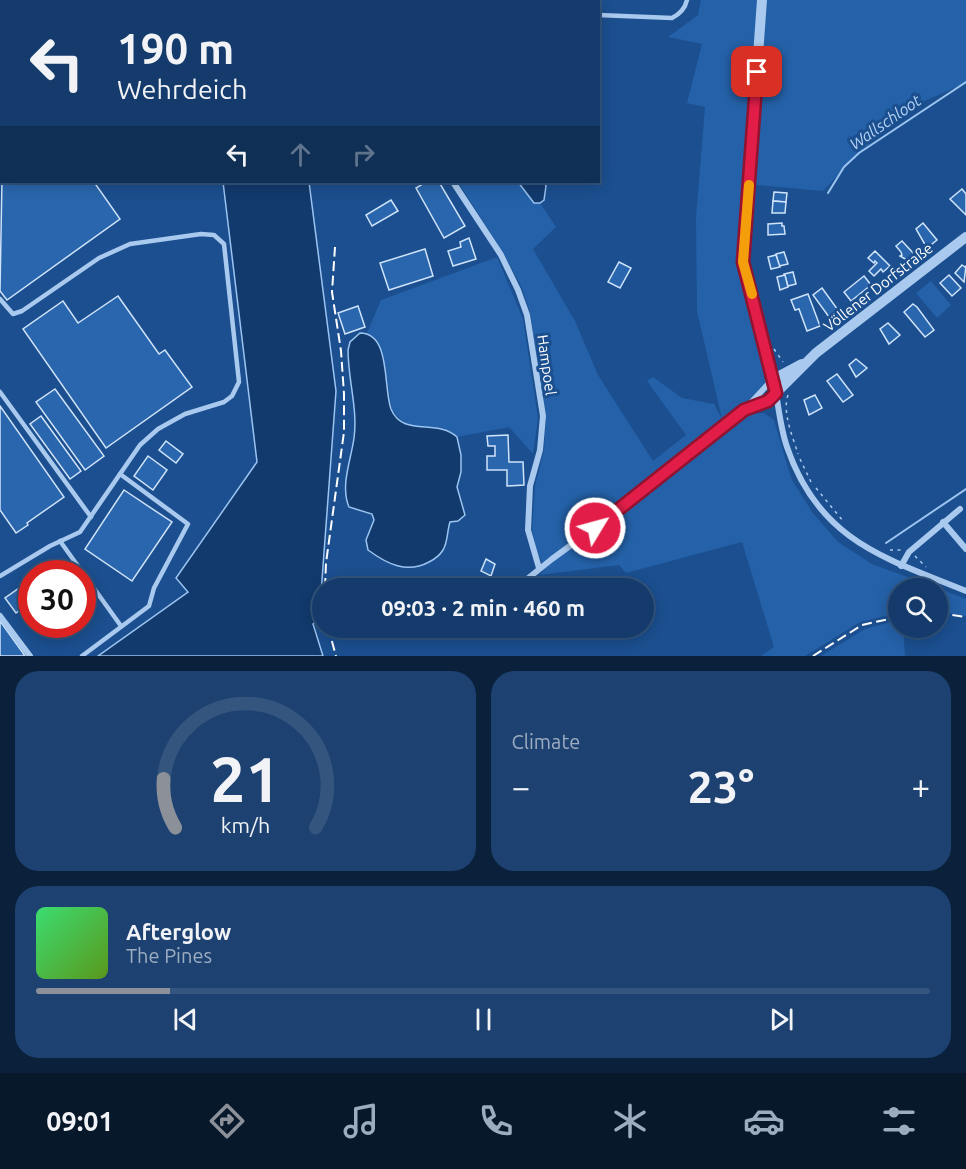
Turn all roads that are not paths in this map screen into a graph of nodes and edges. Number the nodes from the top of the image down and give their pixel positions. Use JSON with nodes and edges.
{"nodes":[{"id":1,"x":687,"y":0,"type":"edge"},
{"id":2,"x":762,"y":0,"type":"edge"},
{"id":3,"x":600,"y":15,"type":"edge"},
{"id":4,"x":454,"y":183,"type":"edge"},
{"id":5,"x":966,"y":237,"type":"edge"},
{"id":6,"x":0,"y":299,"type":"edge"},
{"id":7,"x":788,"y":376,"type":"junction"},
{"id":8,"x":772,"y":380,"type":"junction"},
{"id":9,"x":0,"y":392,"type":"edge"},
{"id":10,"x":776,"y":393,"type":"junction"},
{"id":11,"x":744,"y":410,"type":"junction"},
{"id":12,"x":120,"y":474,"type":"junction"},
{"id":13,"x":960,"y":509,"type":"dead end"},
{"id":14,"x":91,"y":518,"type":"junction"},
{"id":15,"x":943,"y":522,"type":"junction"},
{"id":16,"x":60,"y":541,"type":"junction"},
{"id":17,"x":966,"y":549,"type":"edge"},
{"id":18,"x":901,"y":566,"type":"junction"},
{"id":19,"x":540,"y":568,"type":"junction"},
{"id":20,"x":0,"y":576,"type":"edge"},
{"id":21,"x":528,"y":578,"type":"edge"},
{"id":22,"x":966,"y":591,"type":"edge"},
{"id":23,"x":0,"y":616,"type":"edge"},
{"id":24,"x":121,"y":627,"type":"junction"},
{"id":25,"x":30,"y":656,"type":"edge"},
{"id":26,"x":82,"y":656,"type":"edge"}],
"edges":[{"from":1,"to":3,"type":"lane"},
{"from":2,"to":8,"type":"street"},
{"from":4,"to":19,"type":"street","name":"Hampoel"},
{"from":5,"to":7,"type":"street","name":"Völlener Dorfstraße"},
{"from":6,"to":12,"type":"lane"},
{"from":7,"to":8,"type":"street","name":"Völlener Dorfstraße"},
{"from":7,"to":10,"type":"street","name":"Völlener Dorfstraße"},
{"from":8,"to":10,"type":"street"},
{"from":8,"to":11,"type":"street"},
{"from":9,"to":14,"type":"lane"},
{"from":10,"to":11,"type":"street"},
{"from":10,"to":18,"type":"street"},
{"from":11,"to":19,"type":"street"},
{"from":12,"to":14,"type":"lane"},
{"from":12,"to":24,"type":"lane"},
{"from":13,"to":15,"type":"street"},
{"from":14,"to":16,"type":"lane"},
{"from":15,"to":17,"type":"street"},
{"from":15,"to":18,"type":"street"},
{"from":16,"to":20,"type":"lane"},
{"from":16,"to":24,"type":"lane"},
{"from":18,"to":22,"type":"street"},
{"from":19,"to":21,"type":"street"},
{"from":23,"to":25,"type":"street"},
{"from":24,"to":26,"type":"lane"}]}
